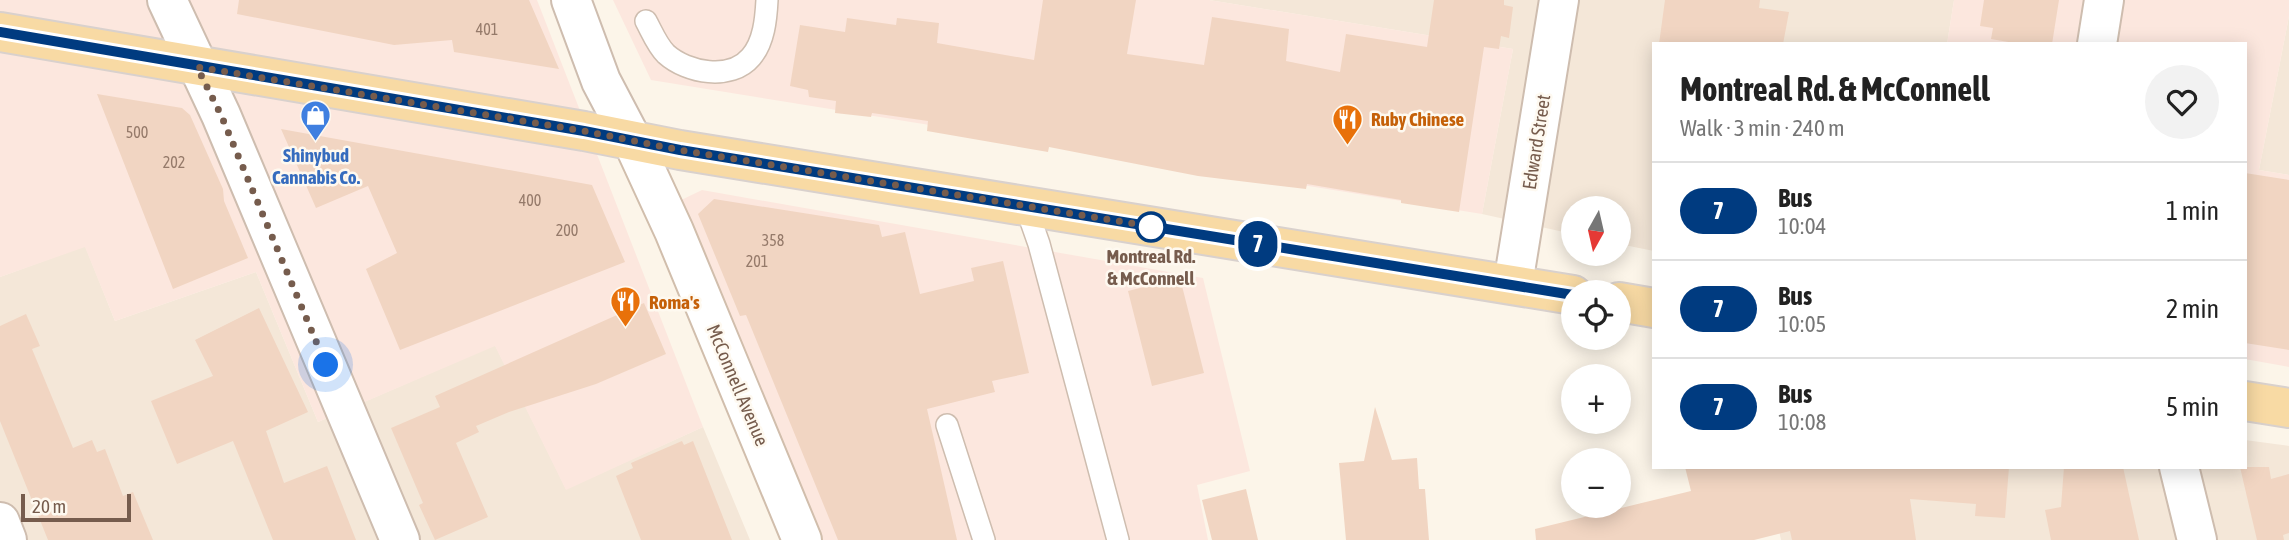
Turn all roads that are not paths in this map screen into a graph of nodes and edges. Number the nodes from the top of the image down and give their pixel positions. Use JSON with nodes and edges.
{"nodes":[{"id":1,"x":167,"y":0,"type":"edge"},
{"id":2,"x":571,"y":0,"type":"edge"},
{"id":3,"x":767,"y":0,"type":"edge"},
{"id":4,"x":1559,"y":0,"type":"edge"},
{"id":5,"x":2104,"y":0,"type":"edge"},
{"id":6,"x":646,"y":21,"type":"dead end"},
{"id":7,"x":0,"y":32,"type":"edge"},
{"id":8,"x":2097,"y":42,"type":"edge"},
{"id":9,"x":197,"y":67,"type":"junction"},
{"id":10,"x":632,"y":140,"type":"junction"},
{"id":11,"x":1026,"y":207,"type":"junction"},
{"id":12,"x":1513,"y":285,"type":"junction"},
{"id":13,"x":1561,"y":293,"type":"edge"},
{"id":14,"x":1631,"y":304,"type":"edge"},
{"id":15,"x":1652,"y":307,"type":"edge"},
{"id":16,"x":2247,"y":401,"type":"edge"},
{"id":17,"x":2289,"y":408,"type":"edge"},
{"id":18,"x":947,"y":425,"type":"dead end"},
{"id":19,"x":2179,"y":469,"type":"edge"},
{"id":20,"x":0,"y":522,"type":"edge"},
{"id":21,"x":8,"y":540,"type":"edge"},
{"id":22,"x":400,"y":540,"type":"edge"},
{"id":23,"x":802,"y":540,"type":"edge"},
{"id":24,"x":984,"y":540,"type":"edge"},
{"id":25,"x":1118,"y":540,"type":"edge"},
{"id":26,"x":2197,"y":540,"type":"edge"}],
"edges":[{"from":1,"to":9,"type":"street"},
{"from":2,"to":10,"type":"street","name":"McConnell Avenue"},
{"from":3,"to":6,"type":"lane"},
{"from":4,"to":12,"type":"street","name":"Edward Street"},
{"from":5,"to":8,"type":"street"},
{"from":7,"to":9,"type":"main road"},
{"from":9,"to":10,"type":"main road"},
{"from":9,"to":22,"type":"street"},
{"from":10,"to":11,"type":"main road"},
{"from":10,"to":23,"type":"street","name":"McConnell Avenue"},
{"from":11,"to":12,"type":"main road"},
{"from":11,"to":25,"type":"lane"},
{"from":12,"to":13,"type":"main road"},
{"from":14,"to":15,"type":"main road"},
{"from":16,"to":17,"type":"main road"},
{"from":18,"to":24,"type":"lane"},
{"from":19,"to":26,"type":"street"},
{"from":20,"to":21,"type":"street"}]}
